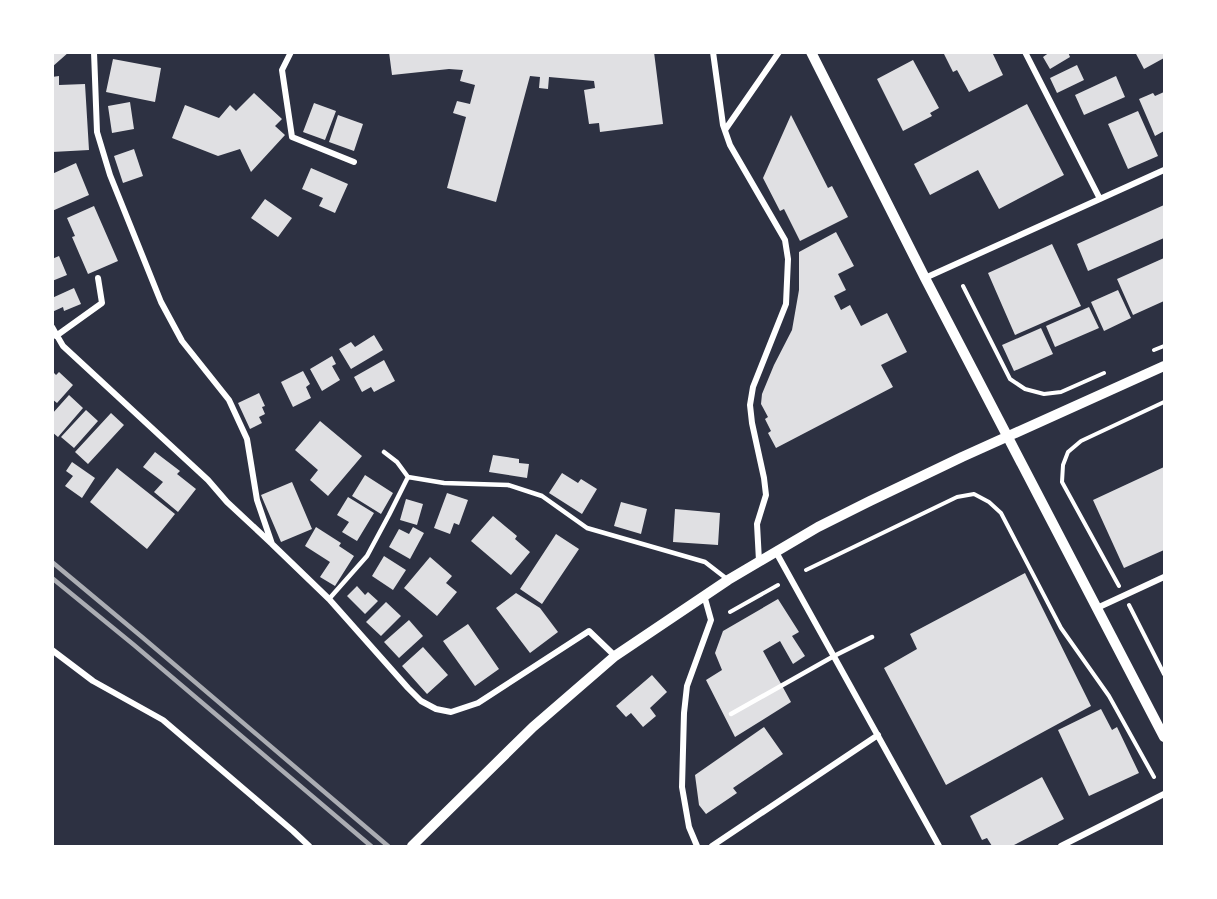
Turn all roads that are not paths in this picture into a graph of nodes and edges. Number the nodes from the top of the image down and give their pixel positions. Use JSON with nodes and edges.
{"nodes":[{"id":1,"x":94,"y":52,"type":"edge"},
{"id":2,"x":291,"y":52,"type":"edge"},
{"id":3,"x":713,"y":52,"type":"edge"},
{"id":4,"x":779,"y":52,"type":"edge"},
{"id":5,"x":811,"y":52,"type":"edge"},
{"id":6,"x":1025,"y":52,"type":"edge"},
{"id":7,"x":725,"y":130,"type":"junction"},
{"id":8,"x":354,"y":162,"type":"dead end"},
{"id":9,"x":1164,"y":170,"type":"edge"},
{"id":10,"x":1100,"y":199,"type":"junction"},
{"id":11,"x":98,"y":278,"type":"dead end"},
{"id":12,"x":924,"y":279,"type":"junction"},
{"id":13,"x":52,"y":327,"type":"edge"},
{"id":14,"x":56,"y":336,"type":"junction"},
{"id":15,"x":1164,"y":366,"type":"edge"},
{"id":16,"x":1007,"y":436,"type":"junction"},
{"id":17,"x":384,"y":452,"type":"dead end"},
{"id":18,"x":408,"y":477,"type":"junction"},
{"id":19,"x":272,"y":544,"type":"junction"},
{"id":20,"x":776,"y":552,"type":"junction"},
{"id":21,"x":759,"y":561,"type":"junction"},
{"id":22,"x":1164,"y":577,"type":"edge"},
{"id":23,"x":728,"y":580,"type":"junction"},
{"id":24,"x":704,"y":595,"type":"junction"},
{"id":25,"x":329,"y":598,"type":"junction"},
{"id":26,"x":1097,"y":608,"type":"junction"},
{"id":27,"x":872,"y":637,"type":"dead end"},
{"id":28,"x":52,"y":650,"type":"edge"},
{"id":29,"x":615,"y":656,"type":"junction"},
{"id":30,"x":834,"y":656,"type":"junction"},
{"id":31,"x":731,"y":714,"type":"dead end"},
{"id":32,"x":878,"y":735,"type":"junction"},
{"id":33,"x":1164,"y":737,"type":"edge"},
{"id":34,"x":1164,"y":794,"type":"edge"},
{"id":35,"x":309,"y":846,"type":"edge"},
{"id":36,"x":412,"y":846,"type":"edge"},
{"id":37,"x":697,"y":846,"type":"edge"},
{"id":38,"x":711,"y":846,"type":"edge"},
{"id":39,"x":939,"y":846,"type":"edge"},
{"id":40,"x":1061,"y":846,"type":"edge"}],
"edges":[{"from":1,"to":19,"type":"street"},
{"from":2,"to":8,"type":"street"},
{"from":3,"to":7,"type":"street"},
{"from":4,"to":7,"type":"street"},
{"from":5,"to":12,"type":"street"},
{"from":6,"to":10,"type":"street"},
{"from":7,"to":21,"type":"street"},
{"from":9,"to":10,"type":"street"},
{"from":10,"to":12,"type":"street"},
{"from":11,"to":14,"type":"street"},
{"from":12,"to":16,"type":"street"},
{"from":13,"to":14,"type":"street"},
{"from":14,"to":19,"type":"street"},
{"from":15,"to":16,"type":"street"},
{"from":16,"to":20,"type":"street"},
{"from":16,"to":26,"type":"street"},
{"from":17,"to":18,"type":"lane"},
{"from":18,"to":23,"type":"lane"},
{"from":18,"to":25,"type":"lane"},
{"from":19,"to":25,"type":"street"},
{"from":20,"to":21,"type":"street"},
{"from":20,"to":30,"type":"street"},
{"from":21,"to":23,"type":"street"},
{"from":22,"to":26,"type":"street"},
{"from":23,"to":24,"type":"street"},
{"from":24,"to":29,"type":"street"},
{"from":24,"to":37,"type":"street"},
{"from":25,"to":29,"type":"street"},
{"from":26,"to":33,"type":"street"},
{"from":27,"to":30,"type":"lane"},
{"from":28,"to":35,"type":"street"},
{"from":29,"to":36,"type":"street"},
{"from":30,"to":31,"type":"lane"},
{"from":30,"to":32,"type":"street"},
{"from":32,"to":38,"type":"street"},
{"from":32,"to":39,"type":"street"},
{"from":34,"to":40,"type":"street"}]}
